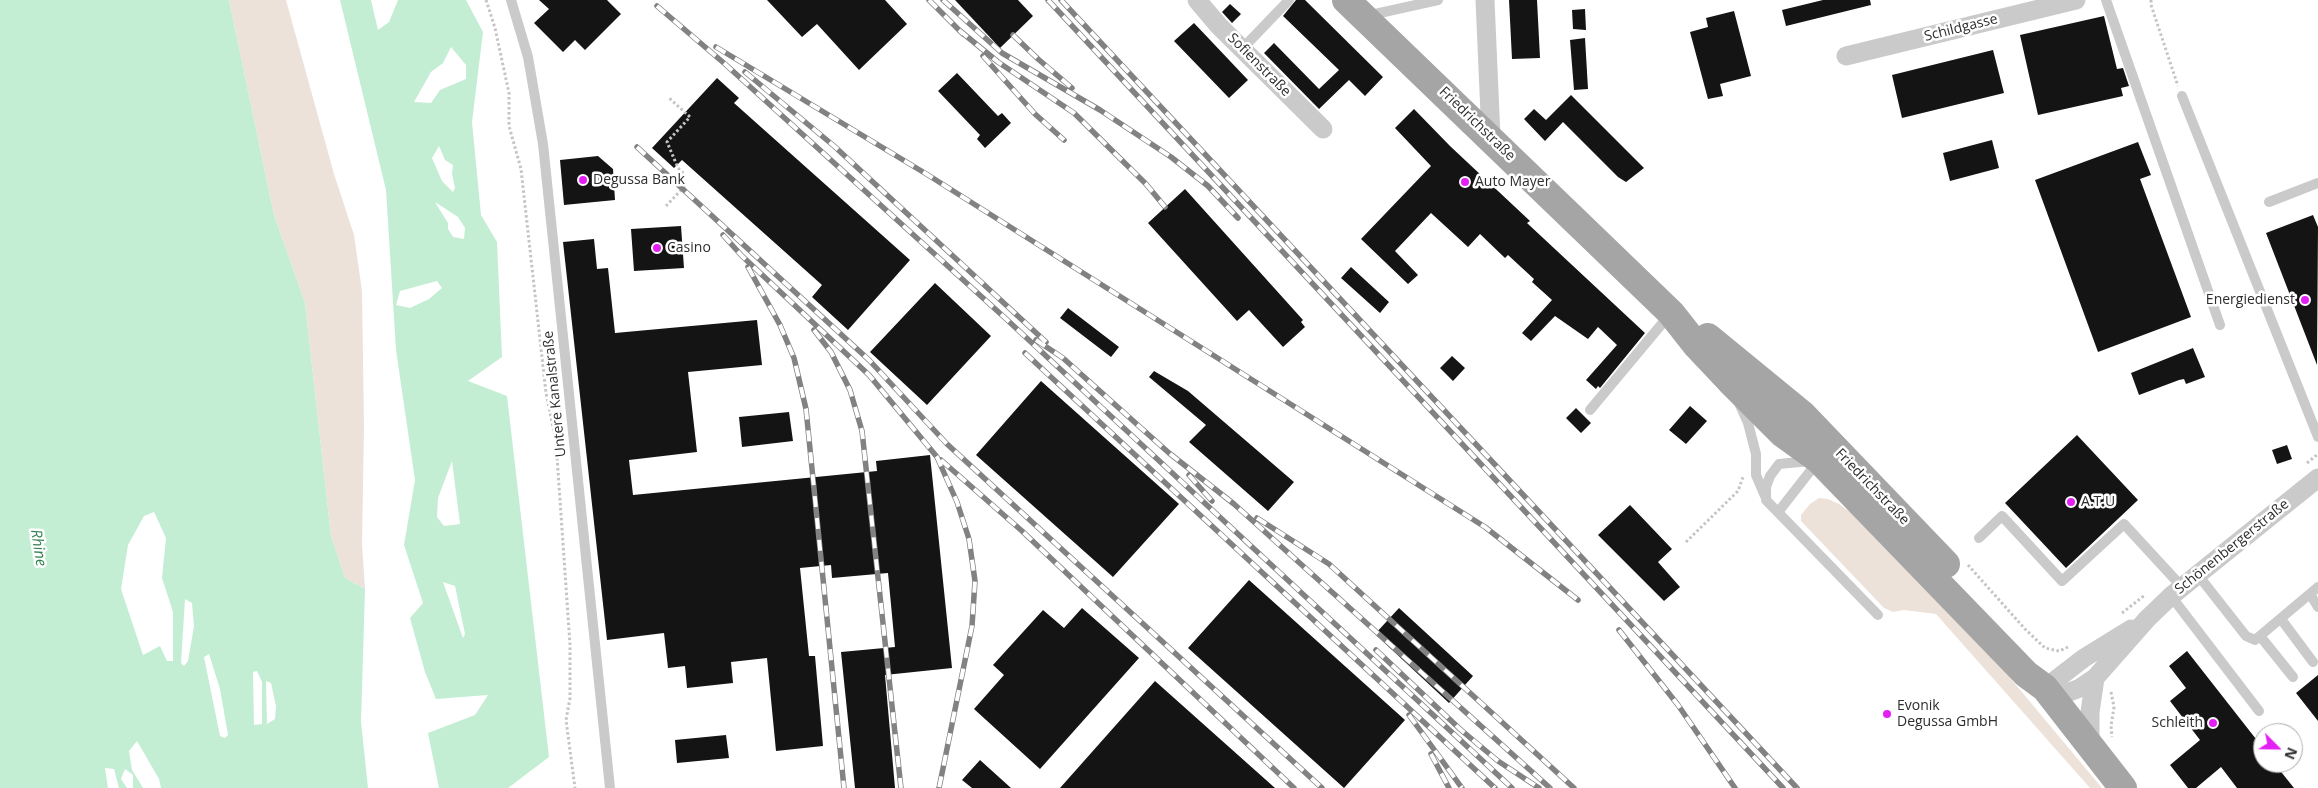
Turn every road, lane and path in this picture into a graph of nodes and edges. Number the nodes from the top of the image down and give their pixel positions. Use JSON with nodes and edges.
{"nodes":[{"id":1,"x":486,"y":0,"type":"edge"},
{"id":2,"x":511,"y":0,"type":"edge"},
{"id":3,"x":1197,"y":0,"type":"edge"},
{"id":4,"x":1290,"y":0,"type":"edge"},
{"id":5,"x":1438,"y":0,"type":"edge"},
{"id":6,"x":1485,"y":0,"type":"edge"},
{"id":7,"x":2076,"y":0,"type":"edge"},
{"id":8,"x":2106,"y":0,"type":"edge"},
{"id":9,"x":2151,"y":0,"type":"edge"},
{"id":10,"x":1355,"y":8,"type":"edge"},
{"id":11,"x":1242,"y":49,"type":"junction"},
{"id":12,"x":1846,"y":56,"type":"dead end"},
{"id":13,"x":2182,"y":96,"type":"joint"},
{"id":14,"x":668,"y":97,"type":"dead end"},
{"id":15,"x":1323,"y":129,"type":"dead end"},
{"id":16,"x":1491,"y":137,"type":"junction"},
{"id":17,"x":2318,"y":183,"type":"edge"},
{"id":18,"x":2269,"y":202,"type":"dead end"},
{"id":19,"x":666,"y":206,"type":"dead end"},
{"id":20,"x":1671,"y":313,"type":"junction"},
{"id":21,"x":2220,"y":326,"type":"dead end"},
{"id":22,"x":1730,"y":381,"type":"junction"},
{"id":23,"x":1590,"y":410,"type":"dead end"},
{"id":24,"x":2318,"y":438,"type":"edge"},
{"id":25,"x":1819,"y":460,"type":"junction"},
{"id":26,"x":2318,"y":478,"type":"edge"},
{"id":27,"x":1766,"y":500,"type":"junction"},
{"id":28,"x":1779,"y":511,"type":"junction"},
{"id":29,"x":1979,"y":538,"type":"dead end"},
{"id":30,"x":1964,"y":560,"type":"dead end"},
{"id":31,"x":2198,"y":575,"type":"junction"},
{"id":32,"x":2314,"y":591,"type":"edge"},
{"id":33,"x":2177,"y":592,"type":"junction"},
{"id":34,"x":2318,"y":606,"type":"edge"},
{"id":35,"x":1878,"y":615,"type":"dead end"},
{"id":36,"x":2280,"y":618,"type":"junction"},
{"id":37,"x":2147,"y":619,"type":"junction"},
{"id":38,"x":2260,"y":636,"type":"junction"},
{"id":39,"x":2084,"y":658,"type":"junction"},
{"id":40,"x":2313,"y":662,"type":"dead end"},
{"id":41,"x":2096,"y":676,"type":"junction"},
{"id":42,"x":2293,"y":677,"type":"dead end"},
{"id":43,"x":2044,"y":688,"type":"junction"},
{"id":44,"x":2259,"y":711,"type":"dead end"},
{"id":45,"x":2102,"y":745,"type":"junction"},
{"id":46,"x":576,"y":788,"type":"edge"},
{"id":47,"x":610,"y":788,"type":"edge"},
{"id":48,"x":2122,"y":788,"type":"edge"}],
"edges":[{"from":1,"to":46,"type":"path"},
{"from":2,"to":47,"type":"lane","name":"Untere Kanalstraße"},
{"from":3,"to":11,"type":"street","name":"Sofienstraße"},
{"from":4,"to":11,"type":"lane"},
{"from":5,"to":10,"type":"lane"},
{"from":6,"to":16,"type":"street"},
{"from":7,"to":12,"type":"street","name":"Schildgasse"},
{"from":8,"to":21,"type":"lane"},
{"from":9,"to":13,"type":"path"},
{"from":10,"to":16,"type":"main road","name":"Friedrichstraße"},
{"from":11,"to":15,"type":"street","name":"Sofienstraße"},
{"from":13,"to":24,"type":"lane"},
{"from":14,"to":19,"type":"path"},
{"from":16,"to":20,"type":"main road","name":"Friedrichstraße"},
{"from":17,"to":18,"type":"lane"},
{"from":20,"to":22,"type":"main road","name":"Friedrichstraße"},
{"from":20,"to":23,"type":"lane"},
{"from":20,"to":43,"type":"main road","name":"Friedrichstraße"},
{"from":22,"to":25,"type":"main road","name":"Friedrichstraße"},
{"from":22,"to":27,"type":"lane"},
{"from":25,"to":27,"type":"lane"},
{"from":25,"to":28,"type":"lane"},
{"from":25,"to":43,"type":"main road","name":"Friedrichstraße"},
{"from":26,"to":31,"type":"street","name":"Schönenbergerstraße"},
{"from":27,"to":28,"type":"lane"},
{"from":28,"to":35,"type":"lane"},
{"from":29,"to":33,"type":"lane"},
{"from":30,"to":39,"type":"path"},
{"from":31,"to":33,"type":"street","name":"Schönenbergerstraße"},
{"from":31,"to":38,"type":"lane"},
{"from":32,"to":34,"type":"lane"},
{"from":32,"to":36,"type":"lane"},
{"from":33,"to":37,"type":"street","name":"Schönenbergerstraße"},
{"from":33,"to":44,"type":"lane"},
{"from":36,"to":38,"type":"lane"},
{"from":36,"to":40,"type":"lane"},
{"from":37,"to":39,"type":"street","name":"Schönenbergerstraße"},
{"from":37,"to":41,"type":"street","name":"Schönenbergerstraße"},
{"from":38,"to":42,"type":"lane"},
{"from":39,"to":43,"type":"street","name":"Schönenbergerstraße"},
{"from":41,"to":43,"type":"street","name":"Schönenbergerstraße"},
{"from":41,"to":45,"type":"street"},
{"from":41,"to":45,"type":"path"},
{"from":43,"to":45,"type":"main road"},
{"from":45,"to":48,"type":"main road"}]}
